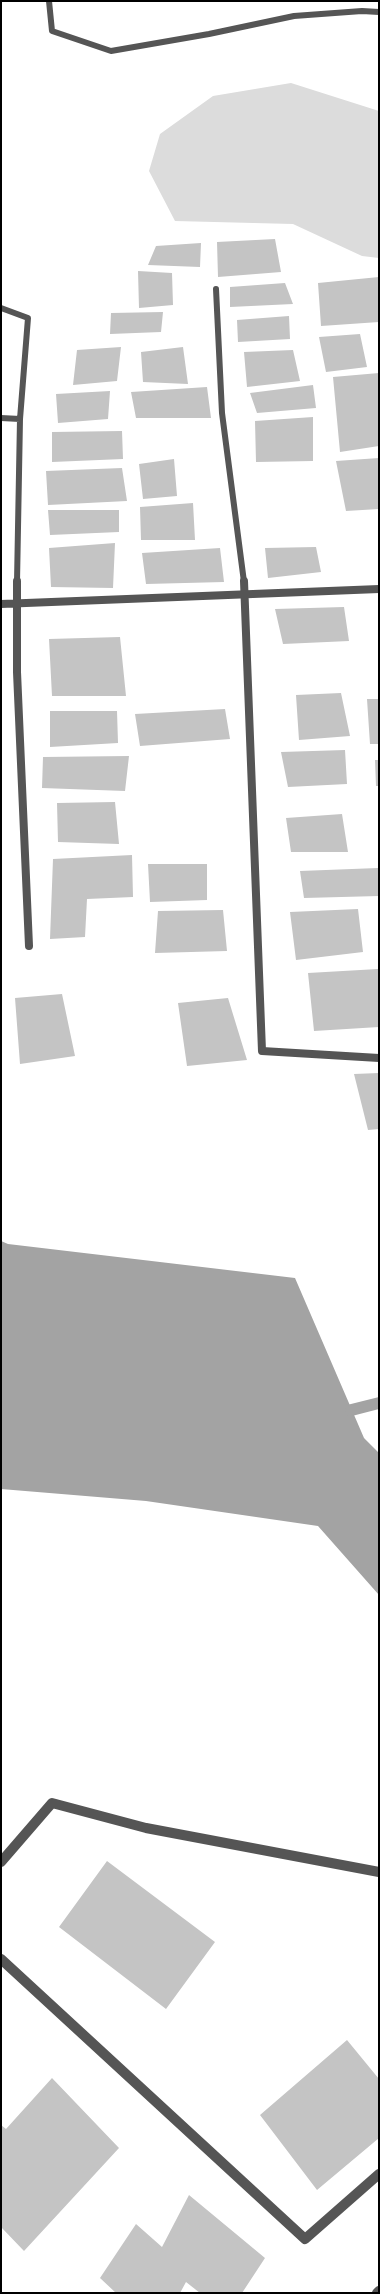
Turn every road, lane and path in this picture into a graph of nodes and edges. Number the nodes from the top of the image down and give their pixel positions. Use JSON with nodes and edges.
{"nodes":[{"id":1,"x":49,"y":1,"type":"edge"},
{"id":2,"x":379,"y":12,"type":"edge"},
{"id":3,"x":216,"y":288,"type":"dead end"},
{"id":4,"x":1,"y":308,"type":"edge"},
{"id":5,"x":1,"y":418,"type":"edge"},
{"id":6,"x":20,"y":419,"type":"junction"},
{"id":7,"x":379,"y":589,"type":"edge"},
{"id":8,"x":246,"y":595,"type":"junction"},
{"id":9,"x":17,"y":603,"type":"junction"},
{"id":10,"x":1,"y":604,"type":"edge"},
{"id":11,"x":29,"y":946,"type":"dead end"},
{"id":12,"x":379,"y":1058,"type":"edge"},
{"id":13,"x":1,"y":1862,"type":"edge"},
{"id":14,"x":379,"y":1872,"type":"edge"},
{"id":15,"x":1,"y":1959,"type":"edge"},
{"id":16,"x":379,"y":2174,"type":"edge"}],
"edges":[{"from":1,"to":2,"type":"street"},
{"from":3,"to":8,"type":"street"},
{"from":4,"to":6,"type":"street"},
{"from":5,"to":6,"type":"street"},
{"from":6,"to":9,"type":"street"},
{"from":7,"to":8,"type":"street"},
{"from":8,"to":9,"type":"street"},
{"from":8,"to":12,"type":"street"},
{"from":9,"to":10,"type":"street"},
{"from":9,"to":11,"type":"street"},
{"from":13,"to":14,"type":"street"},
{"from":15,"to":16,"type":"street"}]}
